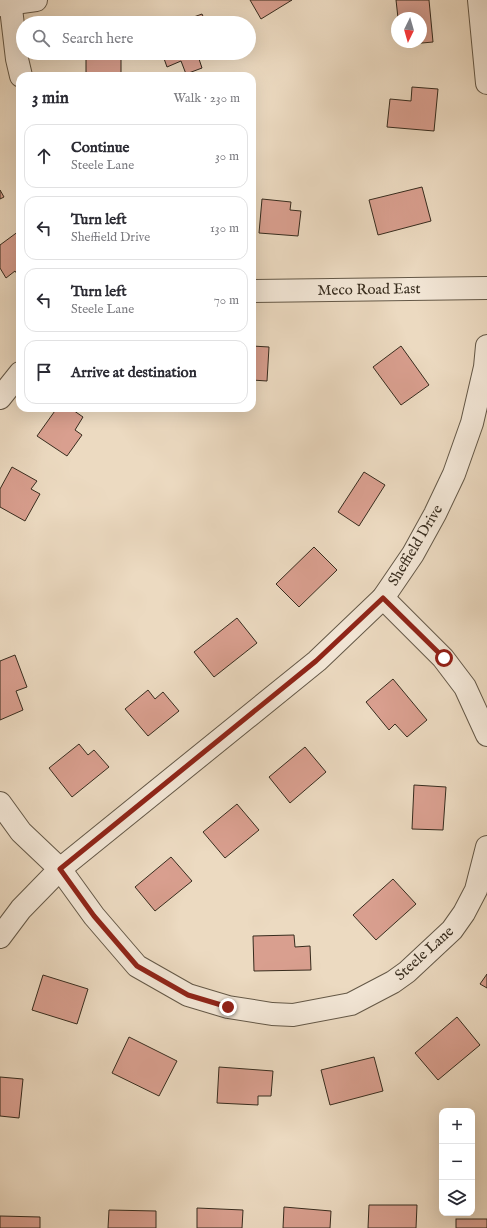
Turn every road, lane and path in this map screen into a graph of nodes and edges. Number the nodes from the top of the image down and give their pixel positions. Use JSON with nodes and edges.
{"nodes":[{"id":1,"x":36,"y":0,"type":"edge"},
{"id":2,"x":479,"y":0,"type":"edge"},
{"id":3,"x":7,"y":3,"type":"edge"},
{"id":4,"x":16,"y":53,"type":"edge"},
{"id":5,"x":17,"y":60,"type":"edge"},
{"id":6,"x":20,"y":72,"type":"edge"},
{"id":7,"x":487,"y":83,"type":"edge"},
{"id":8,"x":487,"y":288,"type":"edge"},
{"id":9,"x":256,"y":291,"type":"edge"},
{"id":10,"x":487,"y":346,"type":"edge"},
{"id":11,"x":16,"y":378,"type":"edge"},
{"id":12,"x":0,"y":398,"type":"edge"},
{"id":13,"x":383,"y":598,"type":"junction"},
{"id":14,"x":487,"y":735,"type":"edge"},
{"id":15,"x":0,"y":803,"type":"edge"},
{"id":16,"x":487,"y":847,"type":"edge"},
{"id":17,"x":60,"y":869,"type":"junction"},
{"id":18,"x":0,"y":937,"type":"edge"}],
"edges":[{"from":1,"to":3,"type":"street"},
{"from":2,"to":7,"type":"street"},
{"from":3,"to":4,"type":"street"},
{"from":5,"to":6,"type":"street"},
{"from":8,"to":9,"type":"street","name":"Meco Road East"},
{"from":10,"to":13,"type":"street","name":"Sheffield Drive"},
{"from":11,"to":12,"type":"street"},
{"from":13,"to":14,"type":"street"},
{"from":13,"to":17,"type":"street","name":"Sheffield Drive"},
{"from":15,"to":17,"type":"street","name":"Steele Lane"},
{"from":16,"to":17,"type":"street","name":"Steele Lane"},
{"from":17,"to":18,"type":"street","name":"Sheffield Drive"}]}
